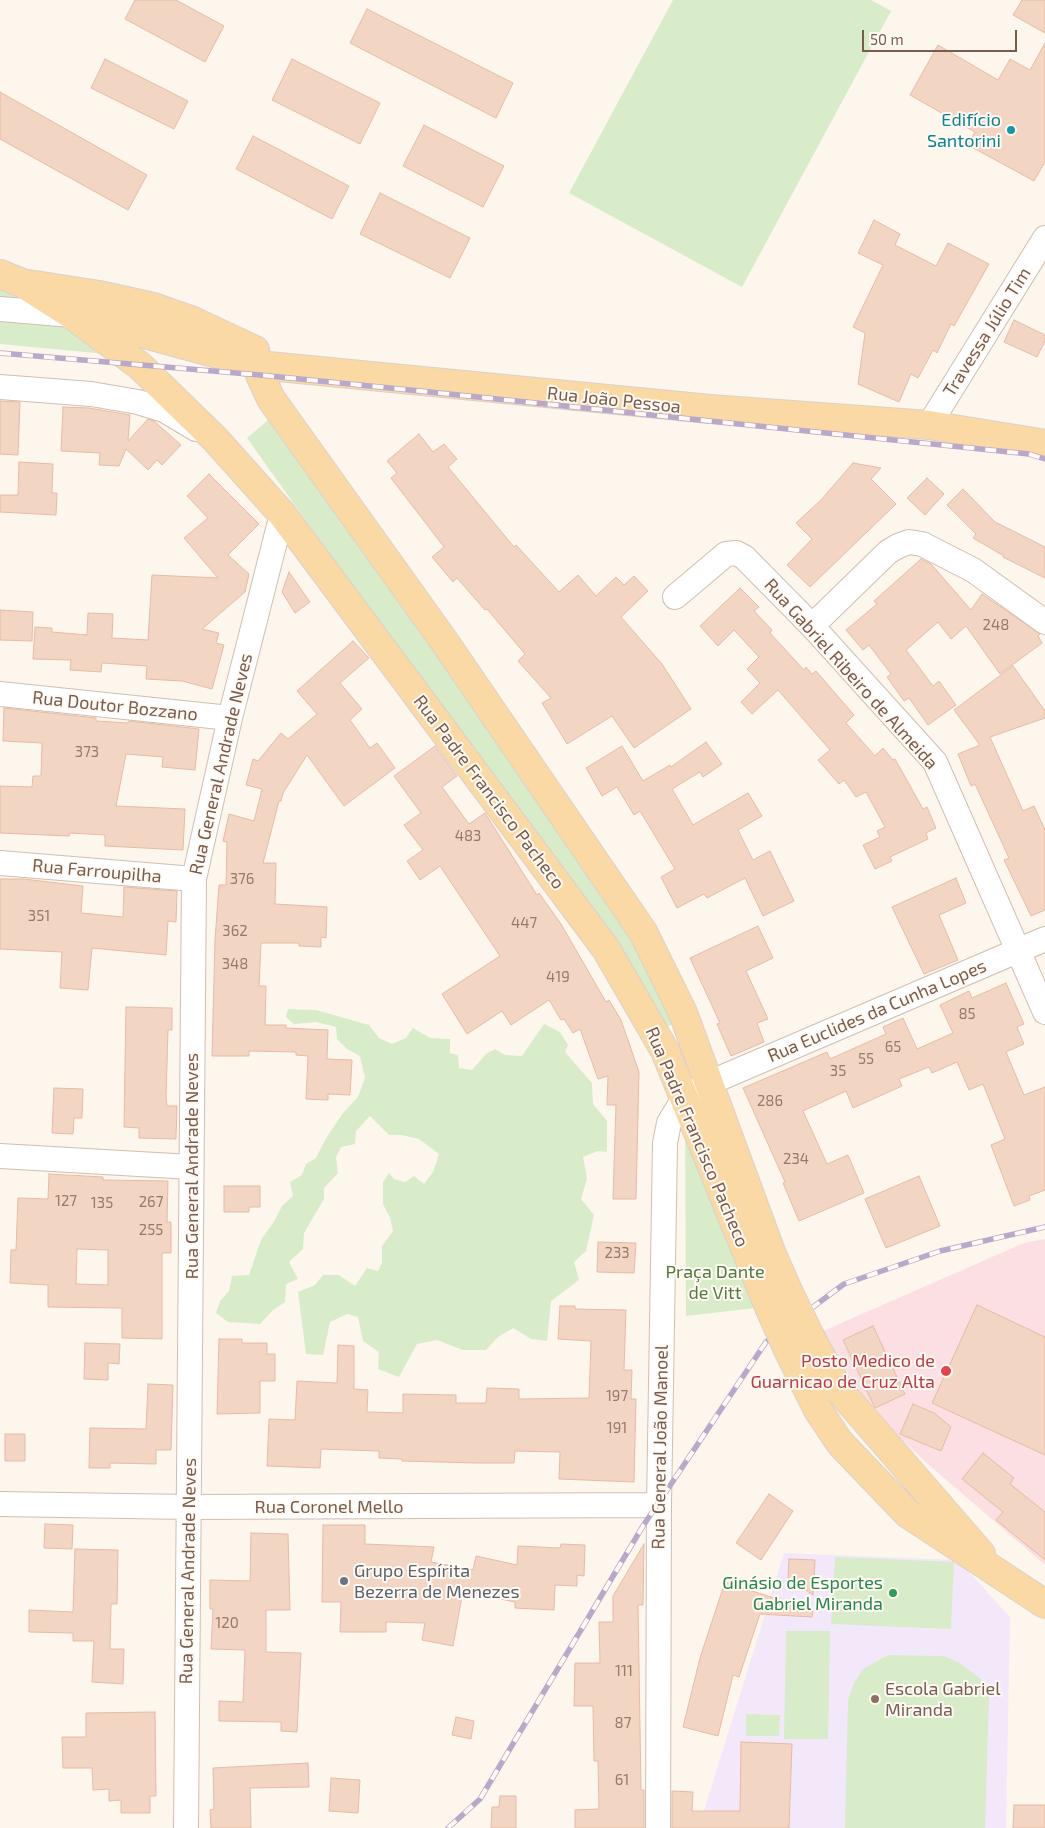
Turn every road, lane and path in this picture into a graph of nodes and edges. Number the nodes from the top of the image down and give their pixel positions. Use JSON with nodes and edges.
{"nodes":[{"id":1,"x":1045,"y":238,"type":"edge"},
{"id":2,"x":11,"y":279,"type":"edge"},
{"id":3,"x":99,"y":295,"type":"junction"},
{"id":4,"x":0,"y":309,"type":"edge"},
{"id":5,"x":72,"y":315,"type":"junction"},
{"id":6,"x":256,"y":357,"type":"junction"},
{"id":7,"x":0,"y":387,"type":"edge"},
{"id":8,"x":930,"y":425,"type":"junction"},
{"id":9,"x":216,"y":440,"type":"junction"},
{"id":10,"x":1045,"y":444,"type":"edge"},
{"id":11,"x":282,"y":514,"type":"junction"},
{"id":12,"x":674,"y":596,"type":"dead end"},
{"id":13,"x":1045,"y":622,"type":"edge"},
{"id":14,"x":812,"y":626,"type":"junction"},
{"id":15,"x":0,"y":694,"type":"edge"},
{"id":16,"x":230,"y":718,"type":"junction"},
{"id":17,"x":0,"y":862,"type":"edge"},
{"id":18,"x":194,"y":879,"type":"junction"},
{"id":19,"x":643,"y":932,"type":"junction"},
{"id":20,"x":1045,"y":939,"type":"edge"},
{"id":21,"x":606,"y":949,"type":"junction"},
{"id":22,"x":1019,"y":950,"type":"junction"},
{"id":23,"x":1045,"y":1012,"type":"edge"},
{"id":24,"x":709,"y":1083,"type":"junction"},
{"id":25,"x":684,"y":1098,"type":"junction"},
{"id":26,"x":0,"y":1156,"type":"edge"},
{"id":27,"x":191,"y":1168,"type":"junction"},
{"id":28,"x":779,"y":1300,"type":"junction"},
{"id":29,"x":800,"y":1345,"type":"junction"},
{"id":30,"x":840,"y":1391,"type":"junction"},
{"id":31,"x":818,"y":1410,"type":"junction"},
{"id":32,"x":0,"y":1504,"type":"edge"},
{"id":33,"x":659,"y":1505,"type":"junction"},
{"id":34,"x":189,"y":1507,"type":"junction"},
{"id":35,"x":991,"y":1567,"type":"junction"},
{"id":36,"x":1045,"y":1604,"type":"edge"},
{"id":37,"x":186,"y":1828,"type":"edge"},
{"id":38,"x":658,"y":1828,"type":"edge"}],
"edges":[{"from":1,"to":8,"type":"street","name":"Travessa Júlio Tim"},
{"from":2,"to":3,"type":"main road","name":"Rua Padre Francisco Pacheco"},
{"from":2,"to":5,"type":"main road","name":"Rua Padre Francisco Pacheco"},
{"from":3,"to":5,"type":"main road"},
{"from":3,"to":6,"type":"main road","name":"Rua Padre Francisco Pacheco"},
{"from":4,"to":5,"type":"street"},
{"from":5,"to":6,"type":"main road","name":"Rua Padre Francisco Pacheco"},
{"from":5,"to":9,"type":"main road","name":"Rua Padre Francisco Pacheco"},
{"from":6,"to":8,"type":"main road","name":"Rua João Pessoa"},
{"from":6,"to":19,"type":"main road","name":"Rua Padre Francisco Pacheco"},
{"from":7,"to":9,"type":"street"},
{"from":8,"to":10,"type":"main road","name":"Rua João Pessoa"},
{"from":9,"to":11,"type":"main road","name":"Rua Padre Francisco Pacheco"},
{"from":11,"to":16,"type":"street","name":"Rua General Andrade Neves"},
{"from":11,"to":21,"type":"main road","name":"Rua Padre Francisco Pacheco"},
{"from":12,"to":14,"type":"street","name":"Rua Gabriel Ribeiro de Almeida"},
{"from":13,"to":14,"type":"street"},
{"from":14,"to":22,"type":"street","name":"Rua Gabriel Ribeiro de Almeida"},
{"from":15,"to":16,"type":"street","name":"Rua Doutor Bozzano"},
{"from":16,"to":18,"type":"street","name":"Rua General Andrade Neves"},
{"from":17,"to":18,"type":"street","name":"Rua Farroupilha"},
{"from":18,"to":27,"type":"street","name":"Rua General Andrade Neves"},
{"from":19,"to":21,"type":"main road"},
{"from":19,"to":24,"type":"main road","name":"Rua Padre Francisco Pacheco"},
{"from":20,"to":22,"type":"street","name":"Rua Euclides da Cunha Lopes"},
{"from":21,"to":25,"type":"main road","name":"Rua Padre Francisco Pacheco"},
{"from":22,"to":23,"type":"street","name":"Rua Gabriel Ribeiro de Almeida"},
{"from":22,"to":24,"type":"street","name":"Rua Euclides da Cunha Lopes"},
{"from":24,"to":25,"type":"street","name":"Rua General João Manoel"},
{"from":24,"to":28,"type":"main road","name":"Rua Padre Francisco Pacheco"},
{"from":25,"to":28,"type":"main road","name":"Rua Padre Francisco Pacheco"},
{"from":25,"to":33,"type":"street","name":"Rua General João Manoel"},
{"from":26,"to":27,"type":"street"},
{"from":27,"to":34,"type":"street","name":"Rua General Andrade Neves"},
{"from":28,"to":29,"type":"main road","name":"Rua Padre Francisco Pacheco","bridge":true},
{"from":29,"to":30,"type":"main road"},
{"from":29,"to":31,"type":"main road"},
{"from":30,"to":31,"type":"main road"},
{"from":30,"to":35,"type":"main road"},
{"from":31,"to":35,"type":"main road"},
{"from":32,"to":34,"type":"street","name":"Rua Coronel Mello"},
{"from":33,"to":34,"type":"street","name":"Rua Coronel Mello"},
{"from":33,"to":38,"type":"street","name":"Rua General João Manoel"},
{"from":34,"to":37,"type":"street","name":"Rua General Andrade Neves"},
{"from":35,"to":36,"type":"main road"}]}
